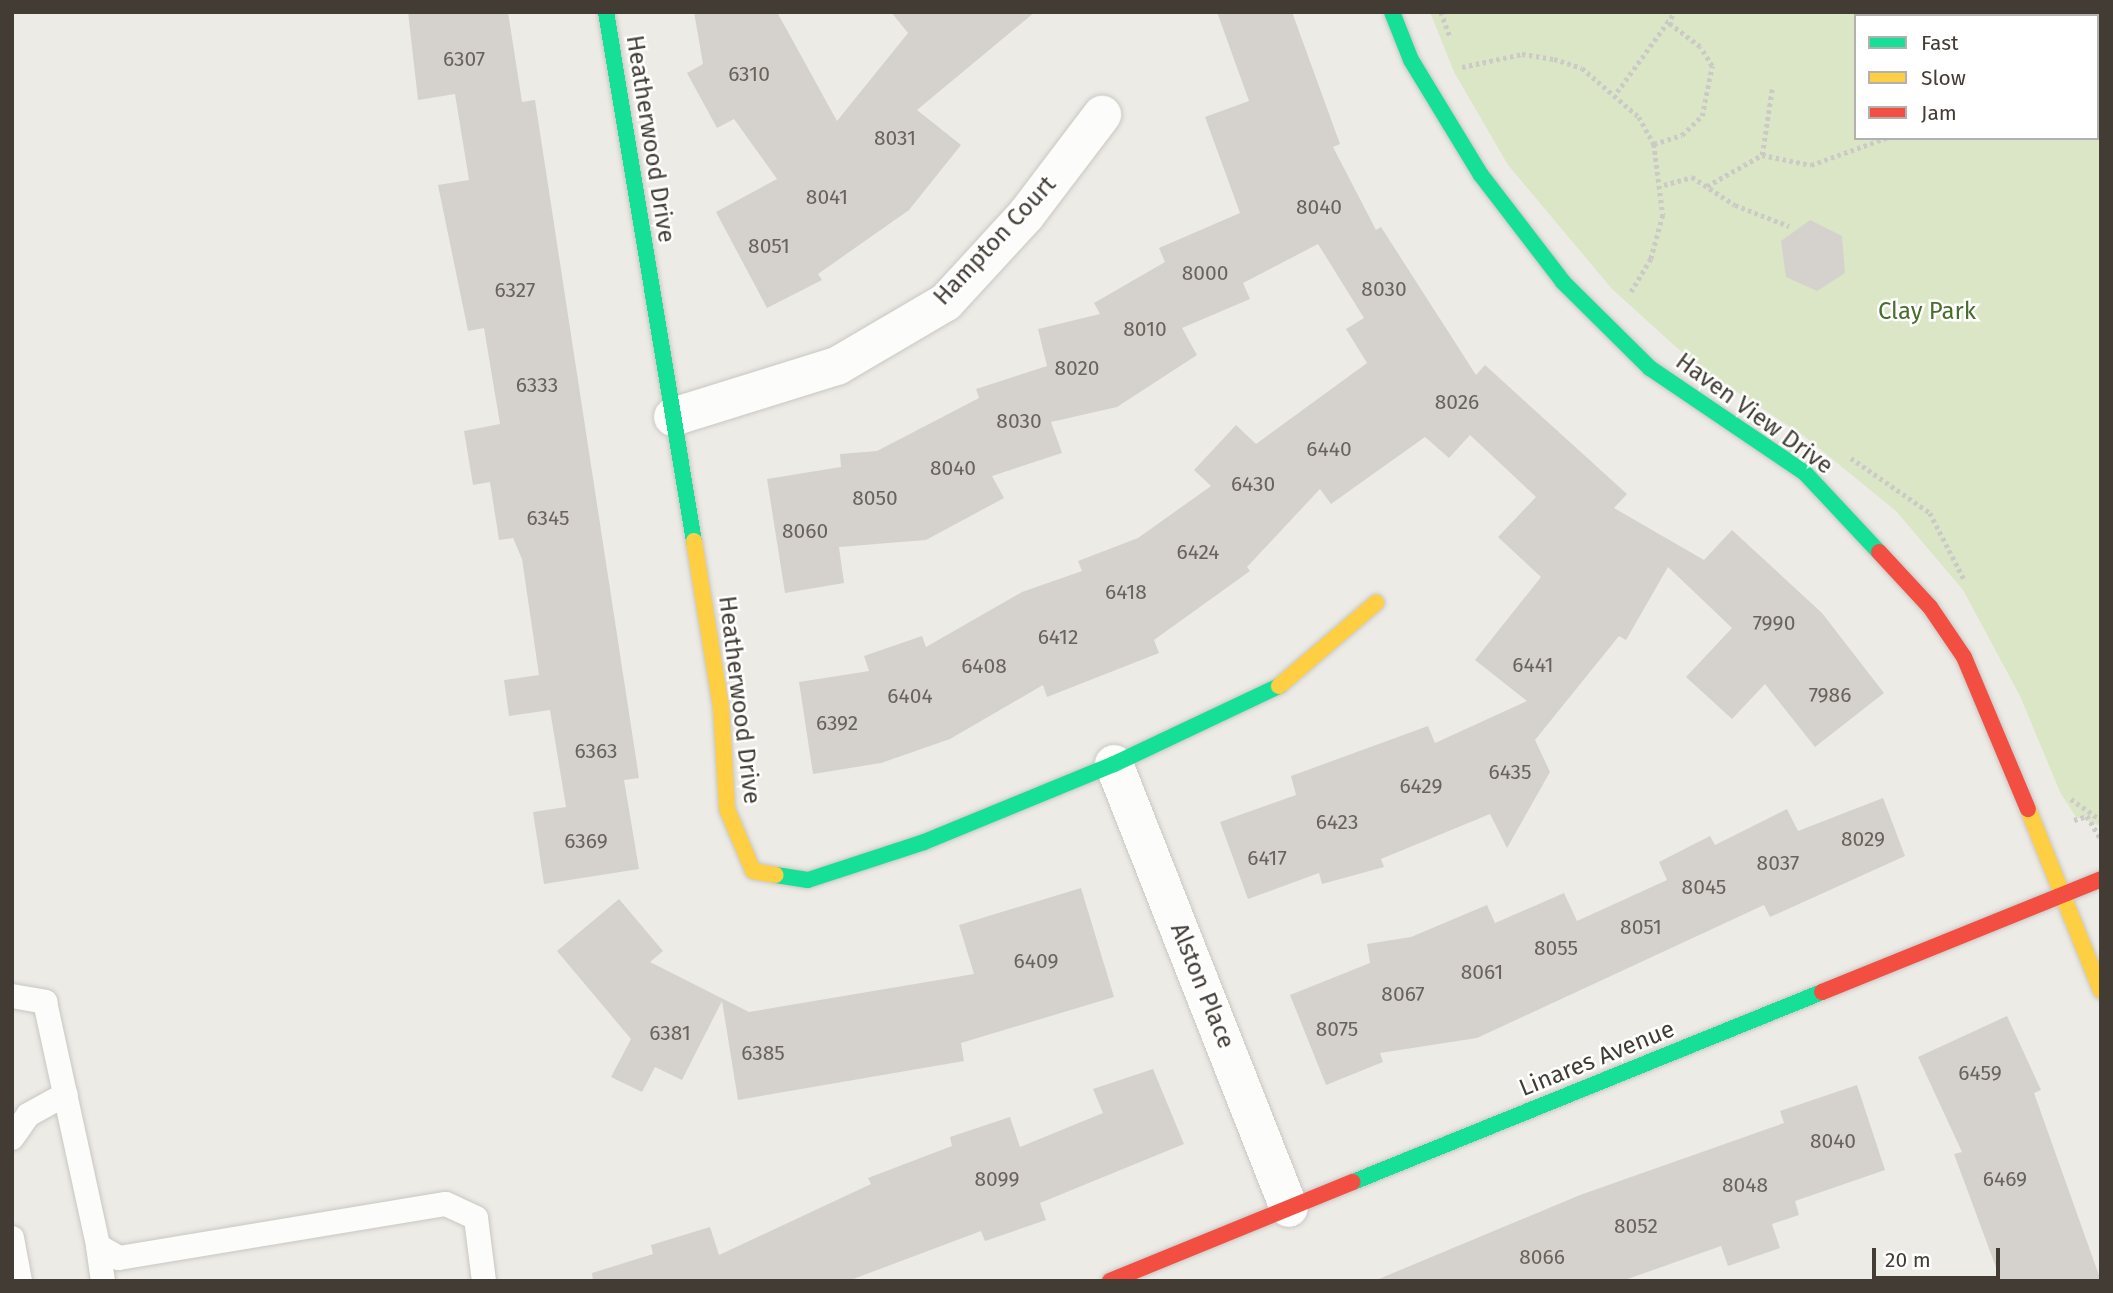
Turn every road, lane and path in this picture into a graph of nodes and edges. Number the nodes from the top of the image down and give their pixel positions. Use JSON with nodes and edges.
{"nodes":[{"id":1,"x":606,"y":12,"type":"edge"},
{"id":2,"x":1392,"y":12,"type":"edge"},
{"id":3,"x":1441,"y":12,"type":"edge"},
{"id":4,"x":1675,"y":12,"type":"edge"},
{"id":5,"x":1666,"y":21,"type":"junction"},
{"id":6,"x":1453,"y":45,"type":"dead end"},
{"id":7,"x":1457,"y":56,"type":"dead end"},
{"id":8,"x":1461,"y":67,"type":"junction"},
{"id":9,"x":1467,"y":79,"type":"dead end"},
{"id":10,"x":1772,"y":89,"type":"dead end"},
{"id":11,"x":1617,"y":92,"type":"junction"},
{"id":12,"x":1102,"y":115,"type":"dead end"},
{"id":13,"x":1880,"y":140,"type":"edge"},
{"id":14,"x":1654,"y":144,"type":"junction"},
{"id":15,"x":1762,"y":155,"type":"junction"},
{"id":16,"x":1664,"y":185,"type":"junction"},
{"id":17,"x":1707,"y":186,"type":"junction"},
{"id":18,"x":1789,"y":226,"type":"dead end"},
{"id":19,"x":1621,"y":285,"type":"dead end"},
{"id":20,"x":1630,"y":293,"type":"junction"},
{"id":21,"x":1638,"y":302,"type":"dead end"},
{"id":22,"x":673,"y":417,"type":"junction"},
{"id":23,"x":1376,"y":603,"type":"dead end"},
{"id":24,"x":1114,"y":764,"type":"junction"},
{"id":25,"x":2087,"y":816,"type":"dead end"},
{"id":26,"x":2101,"y":838,"type":"edge"},
{"id":27,"x":2101,"y":879,"type":"edge"},
{"id":28,"x":2063,"y":895,"type":"junction"},
{"id":29,"x":2101,"y":991,"type":"edge"},
{"id":30,"x":12,"y":996,"type":"edge"},
{"id":31,"x":66,"y":1094,"type":"junction"},
{"id":32,"x":12,"y":1138,"type":"edge"},
{"id":33,"x":1289,"y":1208,"type":"junction"},
{"id":34,"x":12,"y":1238,"type":"edge"},
{"id":35,"x":97,"y":1246,"type":"junction"},
{"id":36,"x":19,"y":1281,"type":"edge"},
{"id":37,"x":103,"y":1281,"type":"edge"},
{"id":38,"x":484,"y":1281,"type":"edge"},
{"id":39,"x":1110,"y":1281,"type":"edge"}],
"edges":[{"from":1,"to":22,"type":"street","name":"Heatherwood Drive"},
{"from":2,"to":28,"type":"street","name":"Haven View Drive"},
{"from":3,"to":6,"type":"path"},
{"from":4,"to":5,"type":"path"},
{"from":5,"to":11,"type":"path"},
{"from":5,"to":14,"type":"path"},
{"from":7,"to":8,"type":"path"},
{"from":8,"to":9,"type":"path"},
{"from":8,"to":11,"type":"path"},
{"from":10,"to":15,"type":"path"},
{"from":11,"to":14,"type":"path"},
{"from":12,"to":22,"type":"street","name":"Hampton Court"},
{"from":13,"to":15,"type":"path"},
{"from":14,"to":16,"type":"path"},
{"from":15,"to":17,"type":"path"},
{"from":16,"to":17,"type":"path"},
{"from":16,"to":20,"type":"path"},
{"from":17,"to":18,"type":"path"},
{"from":19,"to":20,"type":"path"},
{"from":20,"to":21,"type":"path"},
{"from":22,"to":24,"type":"street","name":"Heatherwood Drive"},
{"from":23,"to":24,"type":"street","name":"Heatherwood Drive"},
{"from":24,"to":33,"type":"street","name":"Alston Place"},
{"from":25,"to":26,"type":"path"},
{"from":27,"to":28,"type":"street","name":"Linares Avenue"},
{"from":28,"to":29,"type":"street","name":"Haven View Drive"},
{"from":28,"to":33,"type":"street","name":"Linares Avenue"},
{"from":30,"to":31,"type":"lane"},
{"from":31,"to":32,"type":"lane"},
{"from":31,"to":35,"type":"lane"},
{"from":33,"to":39,"type":"street","name":"Linares Avenue"},
{"from":34,"to":36,"type":"lane"},
{"from":35,"to":37,"type":"lane"},
{"from":35,"to":38,"type":"lane"}]}
